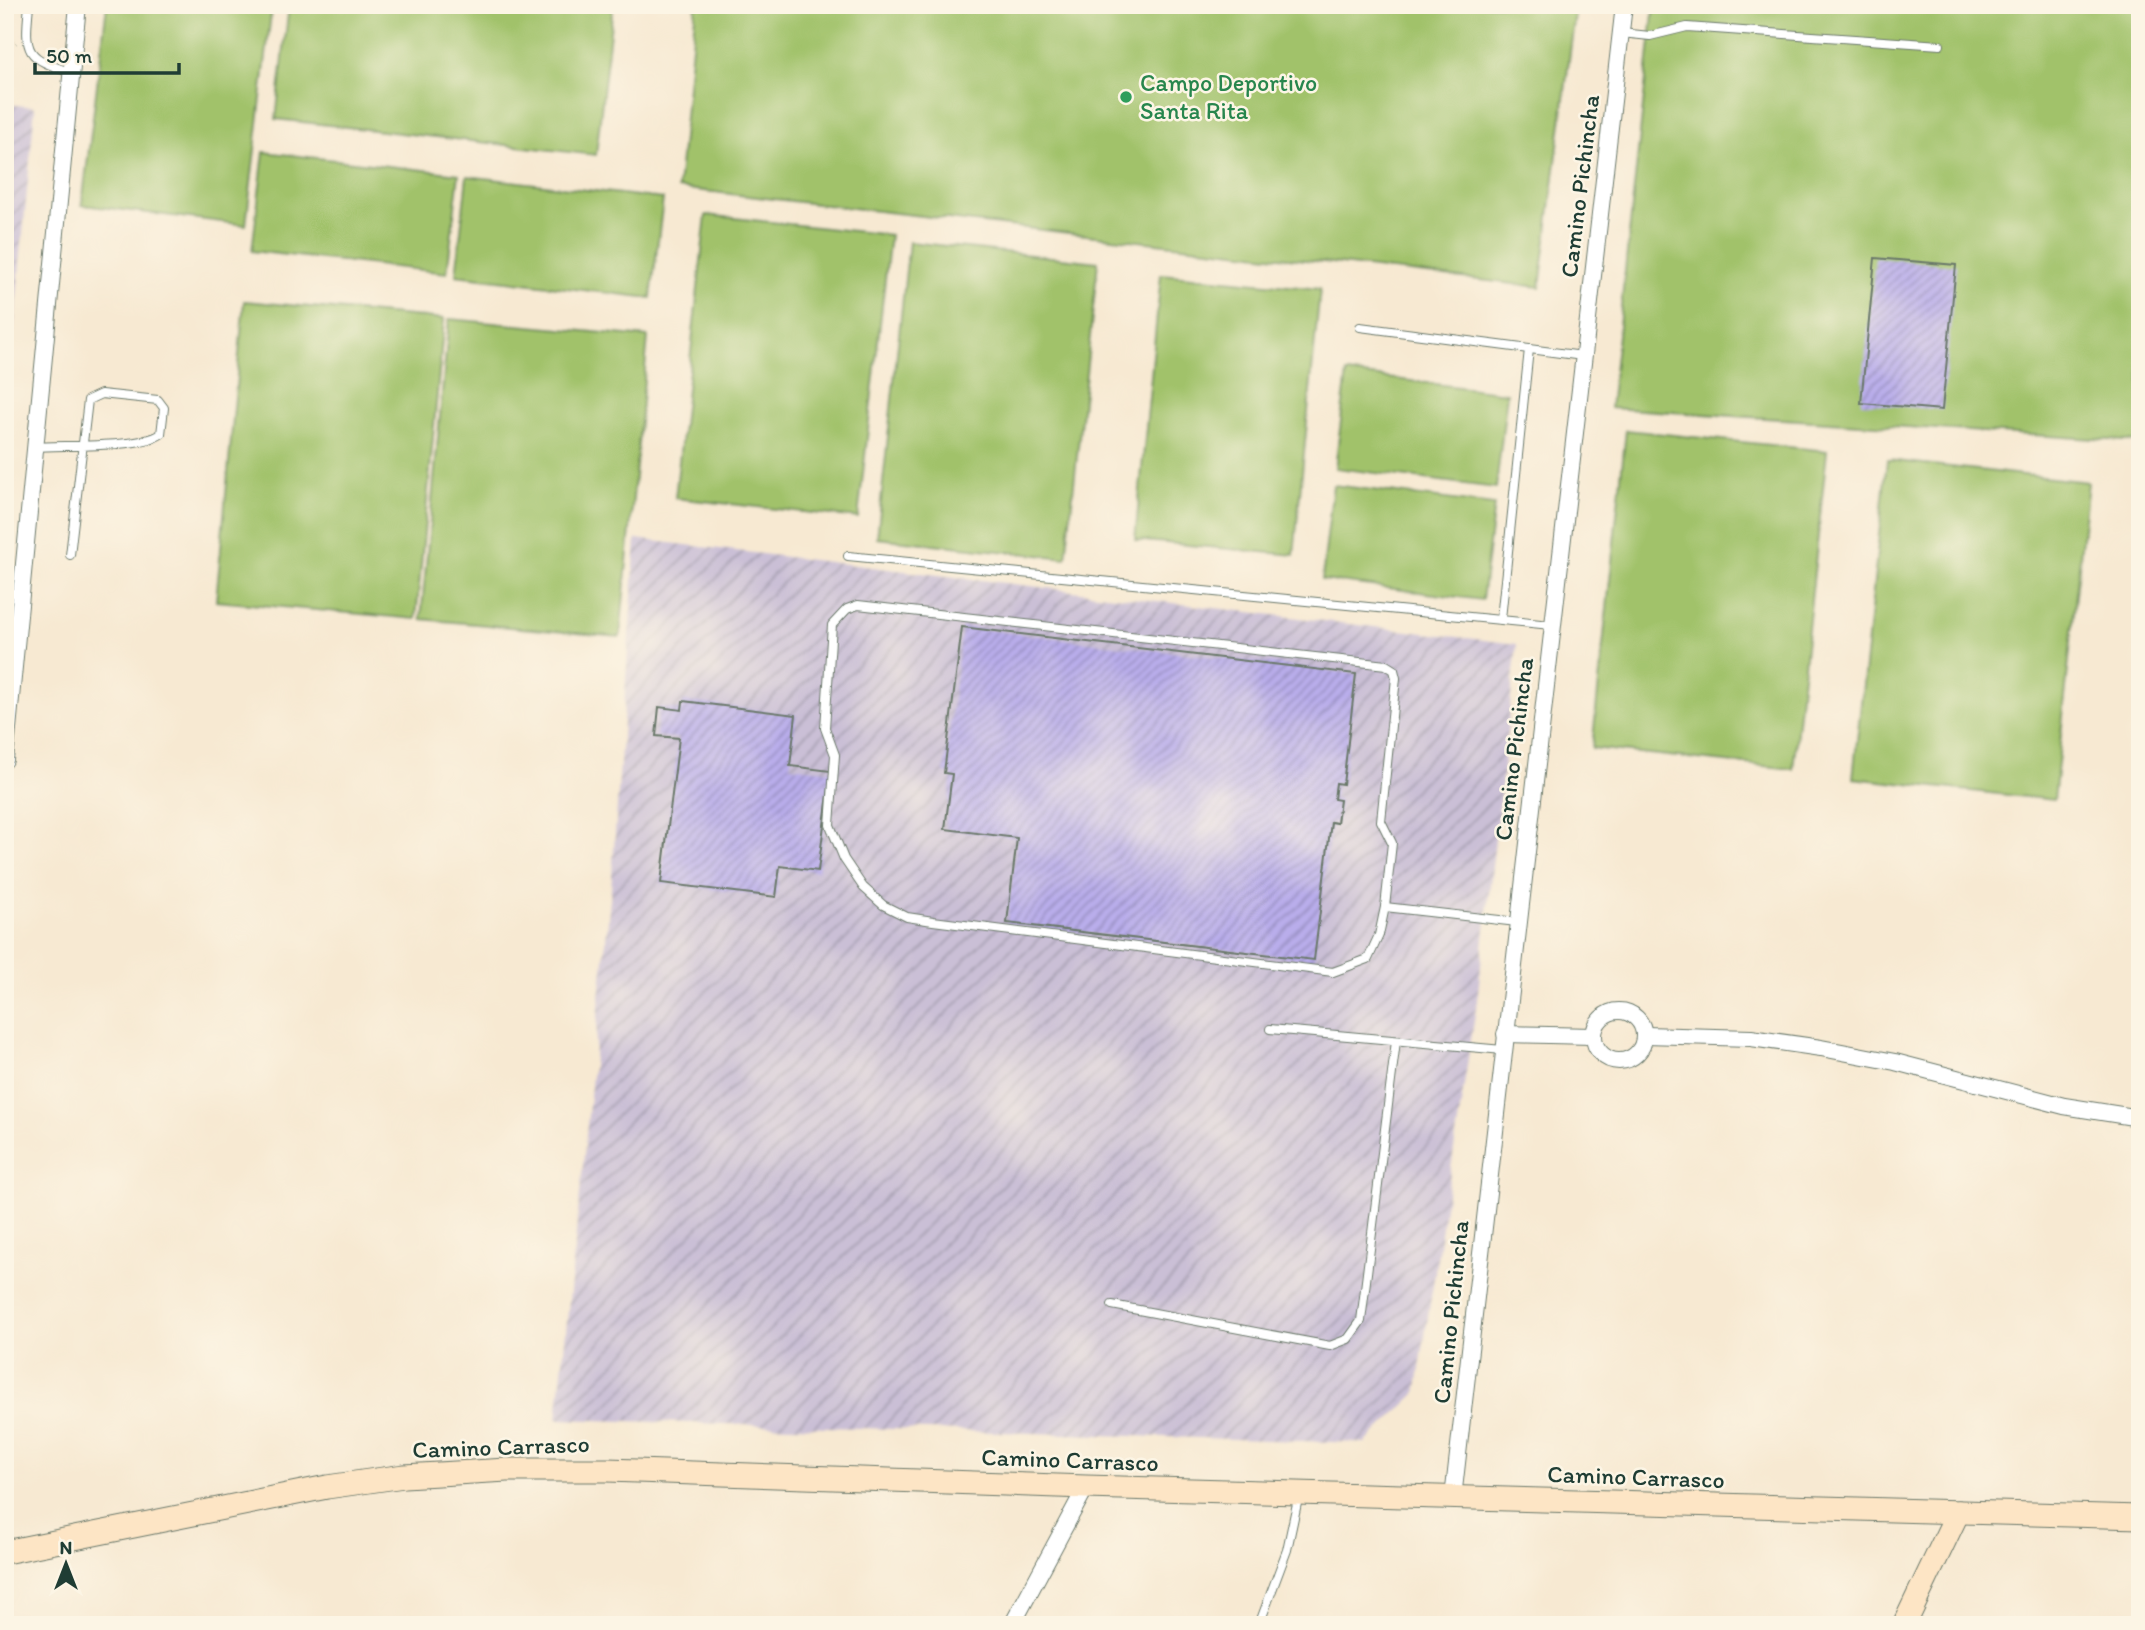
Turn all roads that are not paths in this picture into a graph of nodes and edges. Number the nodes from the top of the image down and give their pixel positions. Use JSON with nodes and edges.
{"nodes":[{"id":1,"x":29,"y":5,"type":"edge"},
{"id":2,"x":78,"y":5,"type":"edge"},
{"id":3,"x":1624,"y":5,"type":"edge"},
{"id":4,"x":1621,"y":33,"type":"junction"},
{"id":5,"x":1940,"y":45,"type":"dead end"},
{"id":6,"x":72,"y":73,"type":"junction"},
{"id":7,"x":1360,"y":327,"type":"dead end"},
{"id":8,"x":1530,"y":349,"type":"junction"},
{"id":9,"x":1583,"y":356,"type":"junction"},
{"id":10,"x":83,"y":444,"type":"junction"},
{"id":11,"x":36,"y":447,"type":"junction"},
{"id":12,"x":70,"y":555,"type":"dead end"},
{"id":13,"x":848,"y":556,"type":"dead end"},
{"id":14,"x":13,"y":593,"type":"edge"},
{"id":15,"x":1501,"y":620,"type":"junction"},
{"id":16,"x":1551,"y":625,"type":"junction"},
{"id":17,"x":9,"y":676,"type":"edge"},
{"id":18,"x":5,"y":760,"type":"edge"},
{"id":19,"x":1385,"y":907,"type":"junction"},
{"id":20,"x":1517,"y":922,"type":"junction"},
{"id":21,"x":1270,"y":1029,"type":"dead end"},
{"id":22,"x":1645,"y":1035,"type":"junction"},
{"id":23,"x":1593,"y":1036,"type":"junction"},
{"id":24,"x":1396,"y":1041,"type":"junction"},
{"id":25,"x":1504,"y":1042,"type":"junction"},
{"id":26,"x":2140,"y":1118,"type":"edge"},
{"id":27,"x":1111,"y":1305,"type":"dead end"},
{"id":28,"x":1086,"y":1487,"type":"junction"},
{"id":29,"x":1300,"y":1493,"type":"junction"},
{"id":30,"x":1453,"y":1498,"type":"junction"},
{"id":31,"x":1958,"y":1512,"type":"junction"},
{"id":32,"x":2140,"y":1517,"type":"edge"},
{"id":33,"x":5,"y":1552,"type":"edge"},
{"id":34,"x":1012,"y":1625,"type":"edge"},
{"id":35,"x":1259,"y":1625,"type":"edge"},
{"id":36,"x":1904,"y":1625,"type":"edge"}],
"edges":[{"from":1,"to":6,"type":"lane"},
{"from":2,"to":6,"type":"street"},
{"from":3,"to":4,"type":"street","name":"Camino Pichincha"},
{"from":4,"to":5,"type":"lane"},
{"from":4,"to":9,"type":"street","name":"Camino Pichincha"},
{"from":6,"to":11,"type":"street"},
{"from":7,"to":8,"type":"lane"},
{"from":8,"to":9,"type":"lane"},
{"from":8,"to":15,"type":"lane"},
{"from":9,"to":16,"type":"street","name":"Camino Pichincha"},
{"from":10,"to":10,"type":"lane"},
{"from":10,"to":11,"type":"lane"},
{"from":10,"to":12,"type":"lane"},
{"from":11,"to":14,"type":"street"},
{"from":13,"to":15,"type":"lane"},
{"from":14,"to":17,"type":"street"},
{"from":15,"to":16,"type":"lane"},
{"from":16,"to":20,"type":"street","name":"Camino Pichincha"},
{"from":17,"to":18,"type":"street"},
{"from":19,"to":19,"type":"lane"},
{"from":19,"to":20,"type":"lane"},
{"from":20,"to":25,"type":"street","name":"Camino Pichincha"},
{"from":21,"to":24,"type":"lane"},
{"from":22,"to":23,"type":"street"},
{"from":22,"to":23,"type":"street"},
{"from":22,"to":26,"type":"street"},
{"from":23,"to":25,"type":"street"},
{"from":24,"to":25,"type":"lane"},
{"from":24,"to":27,"type":"lane"},
{"from":25,"to":30,"type":"street","name":"Camino Pichincha"},
{"from":28,"to":29,"type":"main road","name":"Camino Carrasco"},
{"from":28,"to":33,"type":"main road","name":"Camino Carrasco"},
{"from":28,"to":34,"type":"street"},
{"from":29,"to":30,"type":"main road","name":"Camino Carrasco"},
{"from":29,"to":35,"type":"lane"},
{"from":30,"to":31,"type":"main road","name":"Camino Carrasco"},
{"from":31,"to":32,"type":"main road","name":"Camino Carrasco"},
{"from":31,"to":36,"type":"main road"}]}
